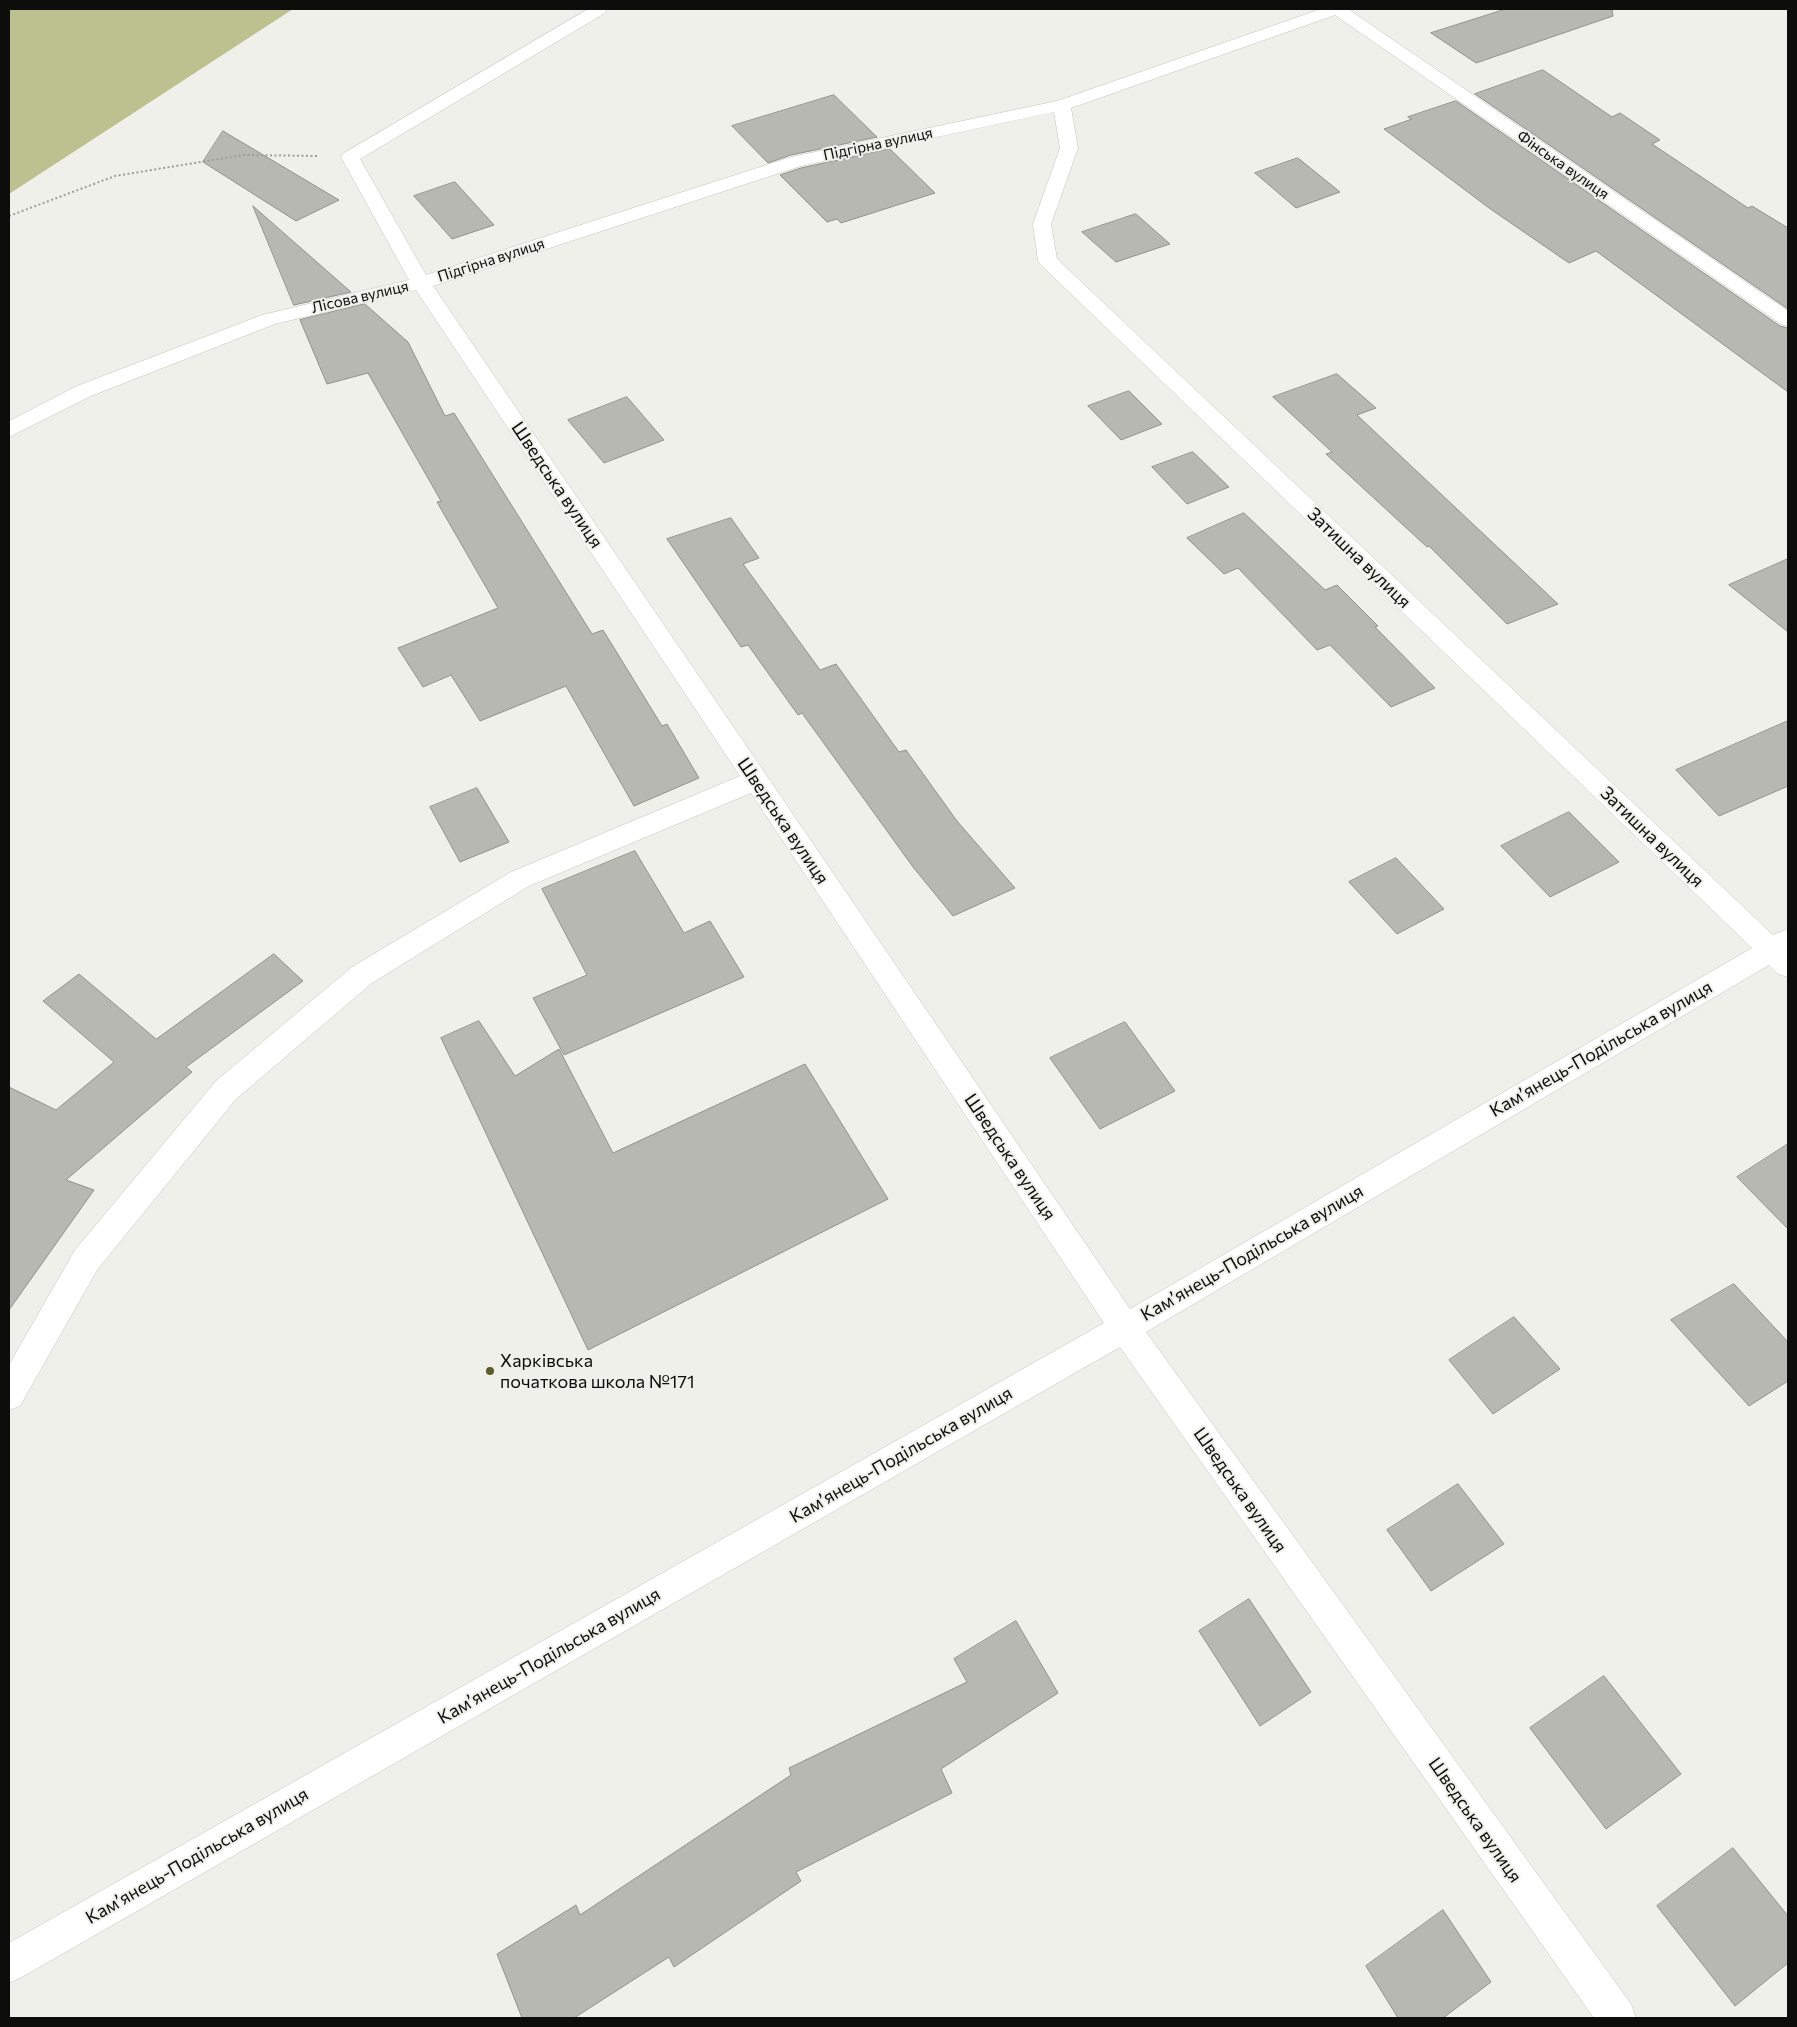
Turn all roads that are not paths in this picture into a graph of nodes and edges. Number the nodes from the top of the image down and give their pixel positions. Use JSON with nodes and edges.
{"nodes":[{"id":1,"x":599,"y":9,"type":"edge"},
{"id":2,"x":1336,"y":9,"type":"edge"},
{"id":3,"x":1062,"y":105,"type":"junction"},
{"id":4,"x":421,"y":283,"type":"junction"},
{"id":5,"x":1788,"y":320,"type":"edge"},
{"id":6,"x":9,"y":430,"type":"edge"},
{"id":7,"x":756,"y":780,"type":"junction"},
{"id":8,"x":1782,"y":952,"type":"edge"},
{"id":9,"x":1125,"y":1328,"type":"junction"},
{"id":10,"x":9,"y":1395,"type":"edge"},
{"id":11,"x":9,"y":1964,"type":"edge"},
{"id":12,"x":1616,"y":2018,"type":"edge"}],
"edges":[{"from":1,"to":4,"type":"street","name":"Лісова вулиця"},
{"from":2,"to":3,"type":"street","name":"Підгірна вулиця"},
{"from":2,"to":5,"type":"street","name":"Фінська вулиця"},
{"from":3,"to":4,"type":"street","name":"Підгірна вулиця"},
{"from":3,"to":8,"type":"street","name":"Затишна вулиця"},
{"from":4,"to":6,"type":"street","name":"Лісова вулиця"},
{"from":4,"to":7,"type":"street","name":"Шведська вулиця"},
{"from":7,"to":9,"type":"street","name":"Шведська вулиця"},
{"from":7,"to":10,"type":"street"},
{"from":8,"to":9,"type":"street","name":"Кам’янець-Подільська вулиця"},
{"from":9,"to":11,"type":"street","name":"Кам’янець-Подільська вулиця"},
{"from":9,"to":12,"type":"street","name":"Шведська вулиця"}]}
